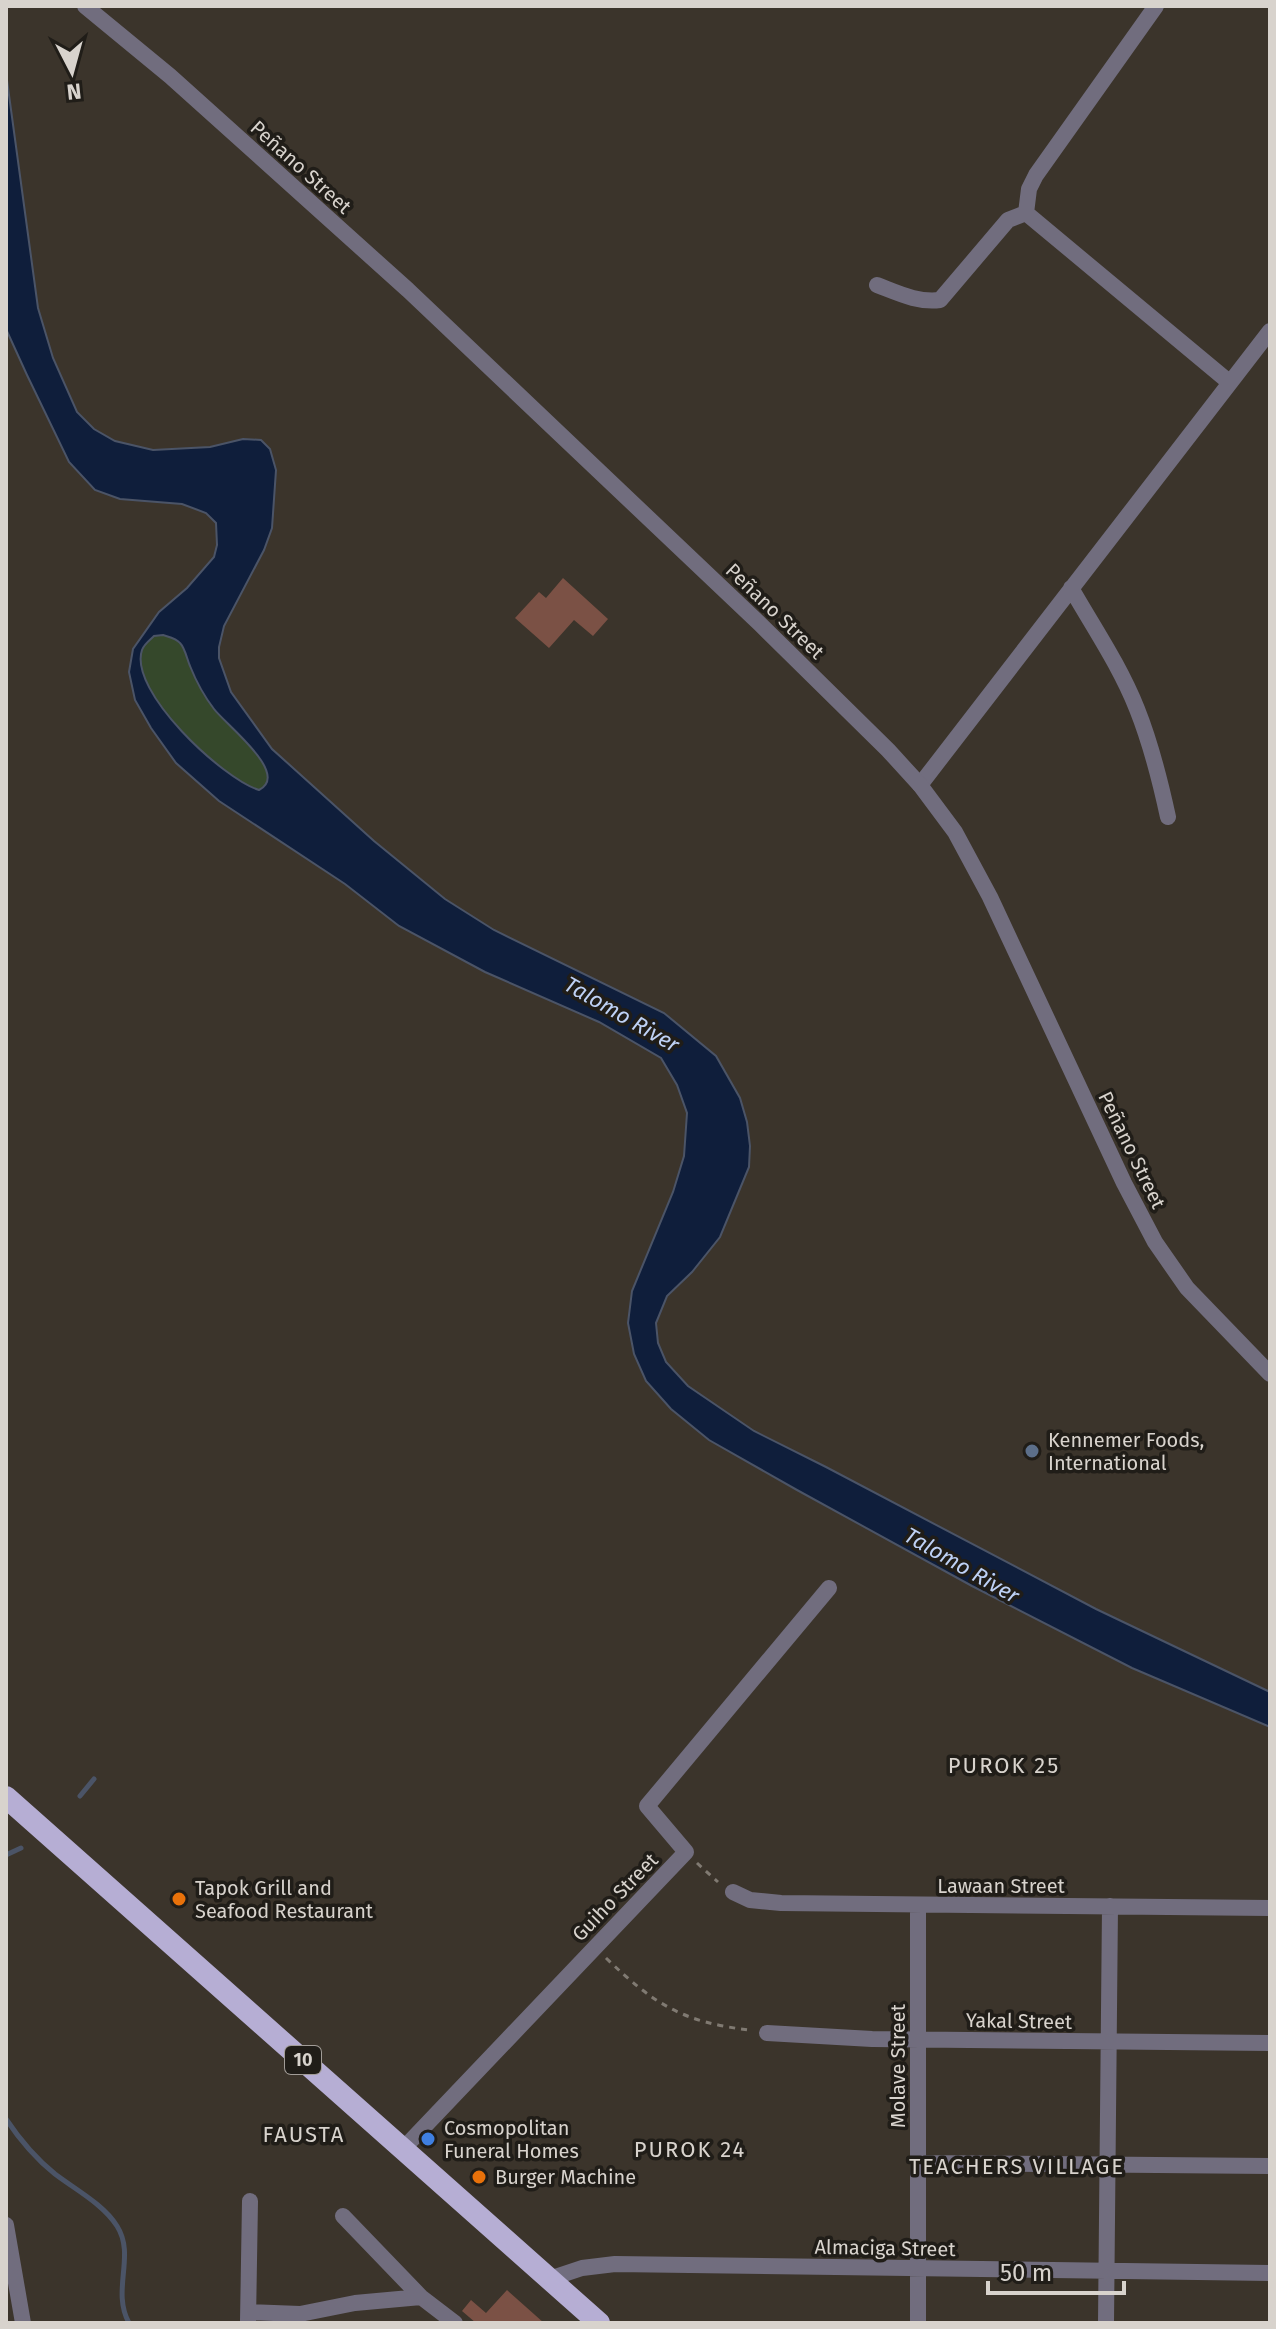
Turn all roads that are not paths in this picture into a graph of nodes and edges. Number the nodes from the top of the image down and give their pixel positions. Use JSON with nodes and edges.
{"nodes":[{"id":1,"x":85,"y":6,"type":"edge"},
{"id":2,"x":1156,"y":6,"type":"edge"},
{"id":3,"x":1026,"y":213,"type":"junction"},
{"id":4,"x":877,"y":285,"type":"dead end"},
{"id":5,"x":1270,"y":331,"type":"edge"},
{"id":6,"x":1229,"y":382,"type":"junction"},
{"id":7,"x":1071,"y":588,"type":"junction"},
{"id":8,"x":920,"y":785,"type":"junction"},
{"id":9,"x":1168,"y":817,"type":"dead end"},
{"id":10,"x":1270,"y":1374,"type":"edge"},
{"id":11,"x":829,"y":1588,"type":"dead end"},
{"id":12,"x":6,"y":1797,"type":"edge"},
{"id":13,"x":733,"y":1892,"type":"road end"},
{"id":14,"x":918,"y":1906,"type":"junction"},
{"id":15,"x":1110,"y":1906,"type":"junction"},
{"id":16,"x":1270,"y":1908,"type":"edge"},
{"id":17,"x":767,"y":2033,"type":"road end"},
{"id":18,"x":918,"y":2039,"type":"junction"},
{"id":19,"x":1109,"y":2042,"type":"junction"},
{"id":20,"x":1270,"y":2043,"type":"edge"},
{"id":21,"x":403,"y":2149,"type":"junction"},
{"id":22,"x":918,"y":2163,"type":"junction"},
{"id":23,"x":1108,"y":2165,"type":"junction"},
{"id":24,"x":1270,"y":2166,"type":"edge"},
{"id":25,"x":250,"y":2201,"type":"dead end"},
{"id":26,"x":343,"y":2216,"type":"dead end"},
{"id":27,"x":6,"y":2225,"type":"edge"},
{"id":28,"x":918,"y":2268,"type":"junction"},
{"id":29,"x":1107,"y":2271,"type":"junction"},
{"id":30,"x":1270,"y":2273,"type":"edge"},
{"id":31,"x":549,"y":2279,"type":"junction"},
{"id":32,"x":421,"y":2297,"type":"junction"},
{"id":33,"x":249,"y":2318,"type":"edge"},
{"id":34,"x":23,"y":2323,"type":"edge"},
{"id":35,"x":455,"y":2323,"type":"edge"},
{"id":36,"x":599,"y":2323,"type":"edge"},
{"id":37,"x":918,"y":2323,"type":"edge"},
{"id":38,"x":1106,"y":2323,"type":"edge"}],
"edges":[{"from":1,"to":8,"type":"street","name":"Peñano Street"},
{"from":2,"to":3,"type":"street"},
{"from":3,"to":4,"type":"street"},
{"from":3,"to":6,"type":"street"},
{"from":5,"to":6,"type":"street"},
{"from":6,"to":7,"type":"street"},
{"from":7,"to":8,"type":"street"},
{"from":7,"to":9,"type":"street"},
{"from":8,"to":10,"type":"street","name":"Peñano Street"},
{"from":11,"to":21,"type":"street","name":"Guiho Street"},
{"from":12,"to":21,"type":"highway","number":"10"},
{"from":13,"to":14,"type":"street","name":"Lawaan Street"},
{"from":14,"to":15,"type":"street","name":"Lawaan Street"},
{"from":14,"to":18,"type":"street","name":"Molave Street"},
{"from":15,"to":16,"type":"street","name":"Lawaan Street"},
{"from":15,"to":19,"type":"street"},
{"from":17,"to":18,"type":"street","name":"Yakal Street"},
{"from":18,"to":19,"type":"street","name":"Yakal Street"},
{"from":18,"to":22,"type":"street","name":"Molave Street"},
{"from":19,"to":20,"type":"street","name":"Yakal Street"},
{"from":19,"to":23,"type":"street"},
{"from":21,"to":31,"type":"highway","number":"10"},
{"from":22,"to":23,"type":"street"},
{"from":22,"to":28,"type":"street","name":"Molave Street"},
{"from":23,"to":24,"type":"street"},
{"from":23,"to":29,"type":"street"},
{"from":25,"to":33,"type":"street"},
{"from":26,"to":32,"type":"street"},
{"from":27,"to":34,"type":"street"},
{"from":28,"to":29,"type":"street","name":"Almaciga Street"},
{"from":28,"to":31,"type":"street","name":"Almaciga Street"},
{"from":28,"to":37,"type":"street","name":"Molave Street"},
{"from":29,"to":30,"type":"street","name":"Almaciga Street"},
{"from":29,"to":38,"type":"street"},
{"from":31,"to":36,"type":"highway","number":"10"},
{"from":32,"to":33,"type":"street"},
{"from":32,"to":35,"type":"street"}]}
